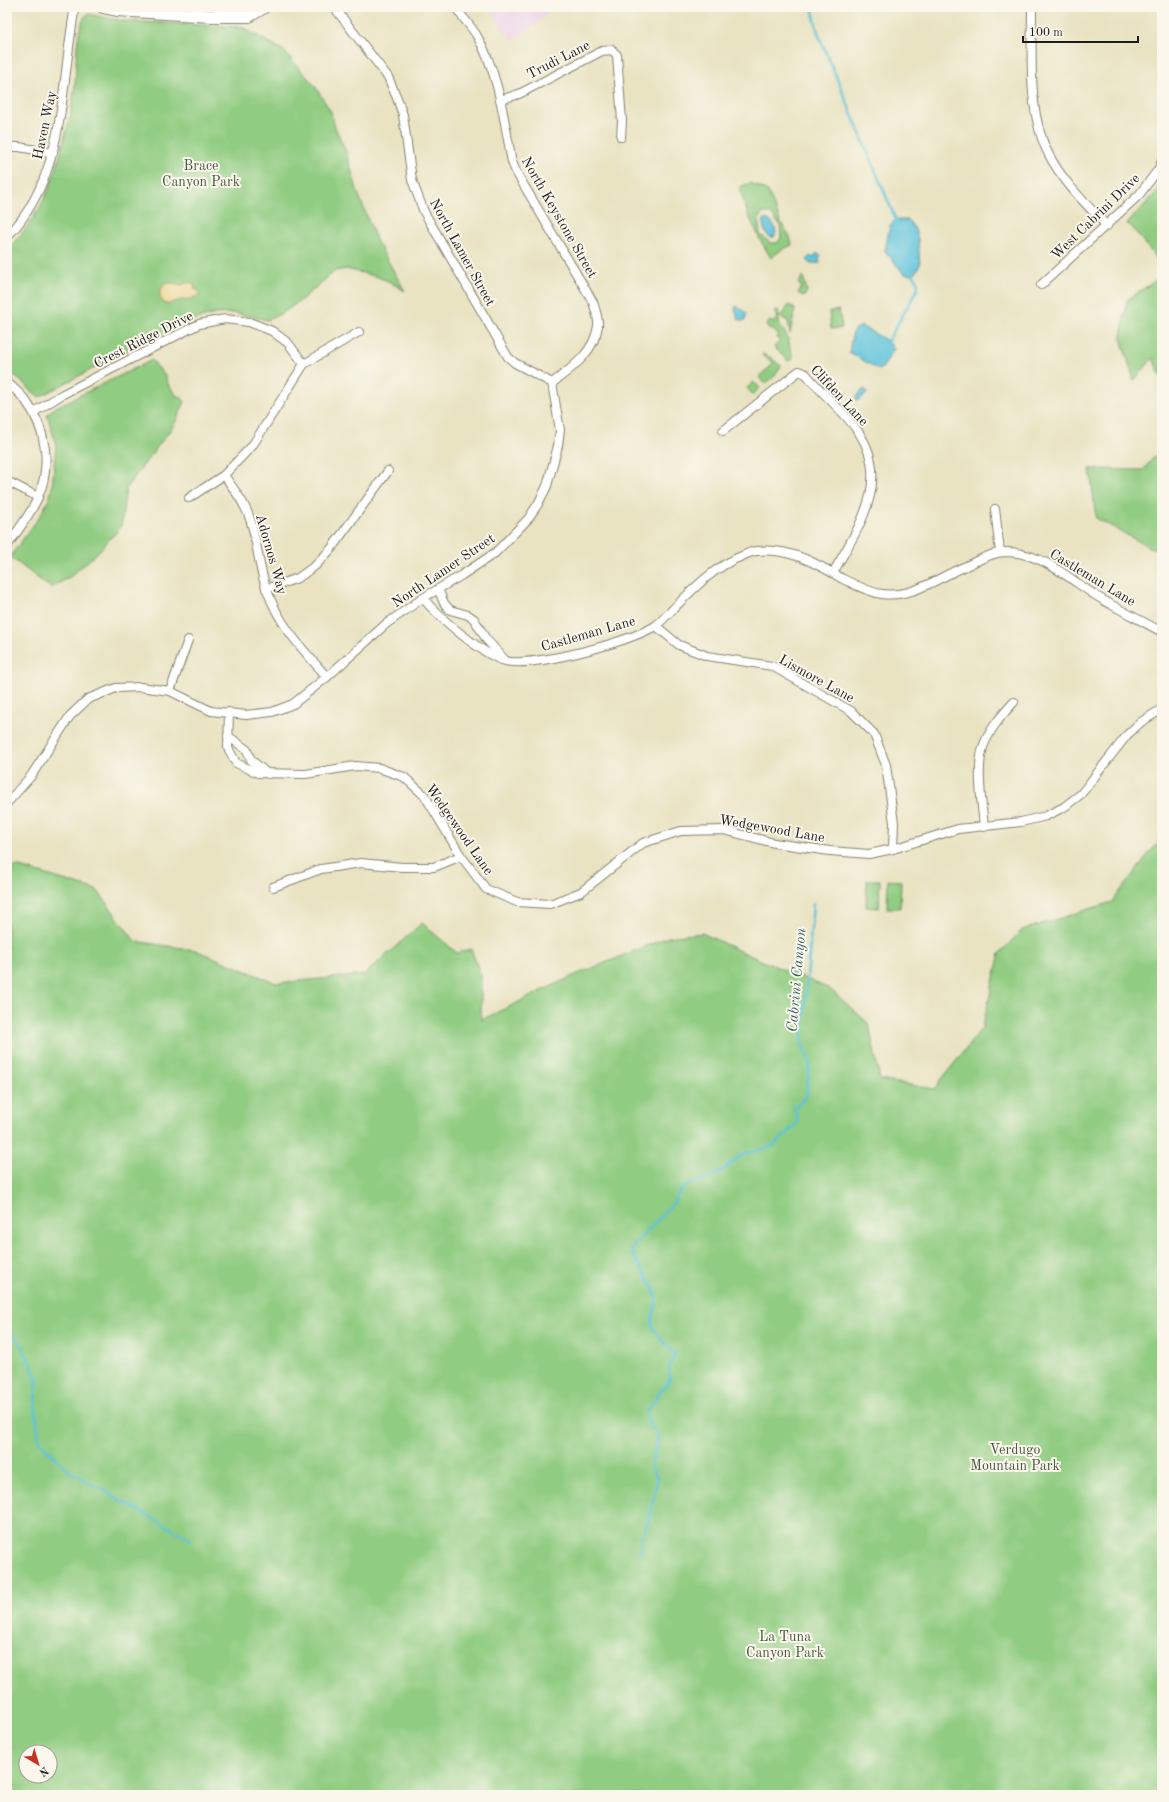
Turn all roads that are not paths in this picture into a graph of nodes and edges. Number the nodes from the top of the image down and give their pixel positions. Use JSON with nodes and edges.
{"nodes":[{"id":1,"x":75,"y":7,"type":"edge"},
{"id":2,"x":103,"y":7,"type":"edge"},
{"id":3,"x":264,"y":7,"type":"edge"},
{"id":4,"x":334,"y":7,"type":"edge"},
{"id":5,"x":455,"y":7,"type":"edge"},
{"id":6,"x":1032,"y":7,"type":"edge"},
{"id":7,"x":500,"y":100,"type":"junction"},
{"id":8,"x":621,"y":137,"type":"dead end"},
{"id":9,"x":7,"y":147,"type":"edge"},
{"id":10,"x":53,"y":153,"type":"junction"},
{"id":11,"x":1162,"y":161,"type":"edge"},
{"id":12,"x":1107,"y":226,"type":"junction"},
{"id":13,"x":7,"y":237,"type":"edge"},
{"id":14,"x":1041,"y":285,"type":"dead end"},
{"id":15,"x":360,"y":332,"type":"dead end"},
{"id":16,"x":304,"y":364,"type":"junction"},
{"id":17,"x":7,"y":382,"type":"edge"},
{"id":18,"x":552,"y":383,"type":"junction"},
{"id":19,"x":34,"y":412,"type":"junction"},
{"id":20,"x":723,"y":430,"type":"dead end"},
{"id":21,"x":388,"y":471,"type":"dead end"},
{"id":22,"x":224,"y":475,"type":"junction"},
{"id":23,"x":7,"y":481,"type":"edge"},
{"id":24,"x":38,"y":497,"type":"junction"},
{"id":25,"x":189,"y":498,"type":"dead end"},
{"id":26,"x":995,"y":509,"type":"dead end"},
{"id":27,"x":7,"y":546,"type":"edge"},
{"id":28,"x":1000,"y":552,"type":"junction"},
{"id":29,"x":833,"y":573,"type":"junction"},
{"id":30,"x":266,"y":589,"type":"junction"},
{"id":31,"x":438,"y":590,"type":"junction"},
{"id":32,"x":423,"y":598,"type":"junction"},
{"id":33,"x":656,"y":626,"type":"junction"},
{"id":34,"x":1162,"y":632,"type":"edge"},
{"id":35,"x":188,"y":640,"type":"dead end"},
{"id":36,"x":506,"y":661,"type":"junction"},
{"id":37,"x":327,"y":677,"type":"junction"},
{"id":38,"x":170,"y":691,"type":"junction"},
{"id":39,"x":1014,"y":702,"type":"dead end"},
{"id":40,"x":1162,"y":709,"type":"edge"},
{"id":41,"x":229,"y":712,"type":"junction"},
{"id":42,"x":228,"y":736,"type":"junction"},
{"id":43,"x":268,"y":774,"type":"junction"},
{"id":44,"x":7,"y":803,"type":"edge"},
{"id":45,"x":984,"y":827,"type":"junction"},
{"id":46,"x":893,"y":849,"type":"junction"},
{"id":47,"x":461,"y":856,"type":"junction"},
{"id":48,"x":273,"y":886,"type":"dead end"}],
"edges":[{"from":1,"to":10,"type":"street","name":"Haven Way"},
{"from":2,"to":3,"type":"street"},
{"from":4,"to":18,"type":"street","name":"North Lamer Street"},
{"from":5,"to":7,"type":"street","name":"North Keystone Street"},
{"from":6,"to":12,"type":"street"},
{"from":7,"to":8,"type":"street","name":"Trudi Lane"},
{"from":7,"to":18,"type":"street","name":"North Keystone Street"},
{"from":9,"to":10,"type":"street"},
{"from":10,"to":13,"type":"street","name":"Haven Way"},
{"from":11,"to":12,"type":"street","name":"West Cabrini Drive"},
{"from":12,"to":14,"type":"street","name":"West Cabrini Drive"},
{"from":15,"to":16,"type":"street"},
{"from":16,"to":19,"type":"street","name":"Crest Ridge Drive"},
{"from":16,"to":22,"type":"street"},
{"from":17,"to":19,"type":"street"},
{"from":18,"to":31,"type":"street","name":"North Lamer Street"},
{"from":19,"to":24,"type":"street"},
{"from":20,"to":29,"type":"street","name":"Clifden Lane"},
{"from":21,"to":30,"type":"street"},
{"from":22,"to":25,"type":"street"},
{"from":22,"to":30,"type":"street","name":"Adornos Way"},
{"from":23,"to":24,"type":"street"},
{"from":24,"to":27,"type":"street"},
{"from":26,"to":28,"type":"street"},
{"from":28,"to":29,"type":"street","name":"Castleman Lane"},
{"from":28,"to":34,"type":"street","name":"Castleman Lane"},
{"from":29,"to":33,"type":"street","name":"Castleman Lane"},
{"from":30,"to":37,"type":"street","name":"Adornos Way"},
{"from":31,"to":32,"type":"street","name":"North Lamer Street"},
{"from":31,"to":36,"type":"street"},
{"from":32,"to":36,"type":"street","name":"Castleman Lane"},
{"from":32,"to":37,"type":"street","name":"North Lamer Street"},
{"from":33,"to":36,"type":"street","name":"Castleman Lane"},
{"from":33,"to":46,"type":"street","name":"Lismore Lane"},
{"from":35,"to":38,"type":"street"},
{"from":37,"to":41,"type":"street","name":"North Lamer Street"},
{"from":38,"to":41,"type":"street","name":"North Lamer Street"},
{"from":38,"to":44,"type":"street","name":"North Lamer Street"},
{"from":39,"to":45,"type":"street"},
{"from":40,"to":45,"type":"street","name":"Wedgewood Lane"},
{"from":41,"to":42,"type":"street","name":"Wedgewood Lane"},
{"from":42,"to":43,"type":"street"},
{"from":42,"to":43,"type":"street","name":"Wedgewood Lane"},
{"from":43,"to":47,"type":"street","name":"Wedgewood Lane"},
{"from":45,"to":46,"type":"street","name":"Wedgewood Lane"},
{"from":46,"to":47,"type":"street","name":"Wedgewood Lane"},
{"from":47,"to":48,"type":"street"}]}
